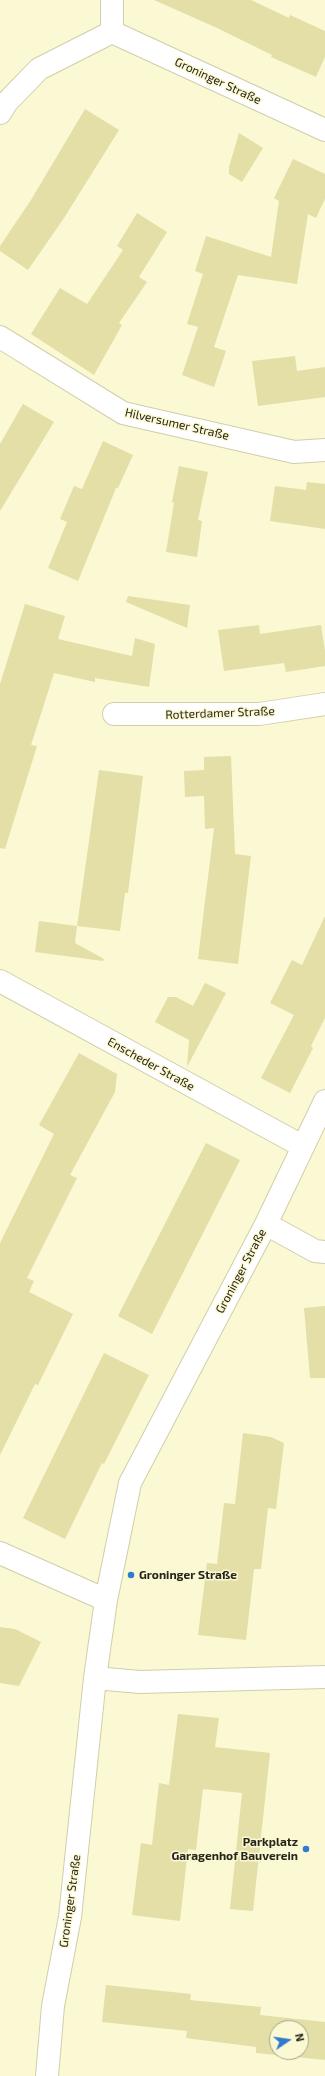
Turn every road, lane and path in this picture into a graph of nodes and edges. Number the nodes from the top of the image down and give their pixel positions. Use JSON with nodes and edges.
{"nodes":[{"id":1,"x":112,"y":0,"type":"edge"},
{"id":2,"x":112,"y":32,"type":"junction"},
{"id":3,"x":0,"y":113,"type":"edge"},
{"id":4,"x":325,"y":130,"type":"edge"},
{"id":5,"x":0,"y":337,"type":"edge"},
{"id":6,"x":325,"y":450,"type":"edge"},
{"id":7,"x":325,"y":704,"type":"edge"},
{"id":8,"x":114,"y":714,"type":"dead end"},
{"id":9,"x":0,"y":981,"type":"edge"},
{"id":10,"x":325,"y":1100,"type":"edge"},
{"id":11,"x":302,"y":1146,"type":"junction"},
{"id":12,"x":266,"y":1224,"type":"junction"},
{"id":13,"x":325,"y":1252,"type":"edge"},
{"id":14,"x":0,"y":1553,"type":"edge"},
{"id":15,"x":106,"y":1600,"type":"junction"},
{"id":16,"x":325,"y":1677,"type":"edge"},
{"id":17,"x":95,"y":1678,"type":"junction"},
{"id":18,"x":47,"y":2076,"type":"edge"}],
"edges":[{"from":1,"to":2,"type":"street"},
{"from":2,"to":3,"type":"street"},
{"from":2,"to":4,"type":"street","name":"Groninger Straße"},
{"from":5,"to":6,"type":"street","name":"Hilversumer Straße"},
{"from":7,"to":8,"type":"street","name":"Rotterdamer Straße"},
{"from":9,"to":11,"type":"street","name":"Enscheder Straße"},
{"from":10,"to":11,"type":"street","name":"Groninger Straße"},
{"from":11,"to":12,"type":"street","name":"Groninger Straße"},
{"from":12,"to":13,"type":"street","name":"Groninger Straße"},
{"from":12,"to":15,"type":"street","name":"Groninger Straße"},
{"from":14,"to":15,"type":"street"},
{"from":15,"to":17,"type":"street","name":"Groninger Straße"},
{"from":16,"to":17,"type":"street"},
{"from":17,"to":18,"type":"street","name":"Groninger Straße"}]}
